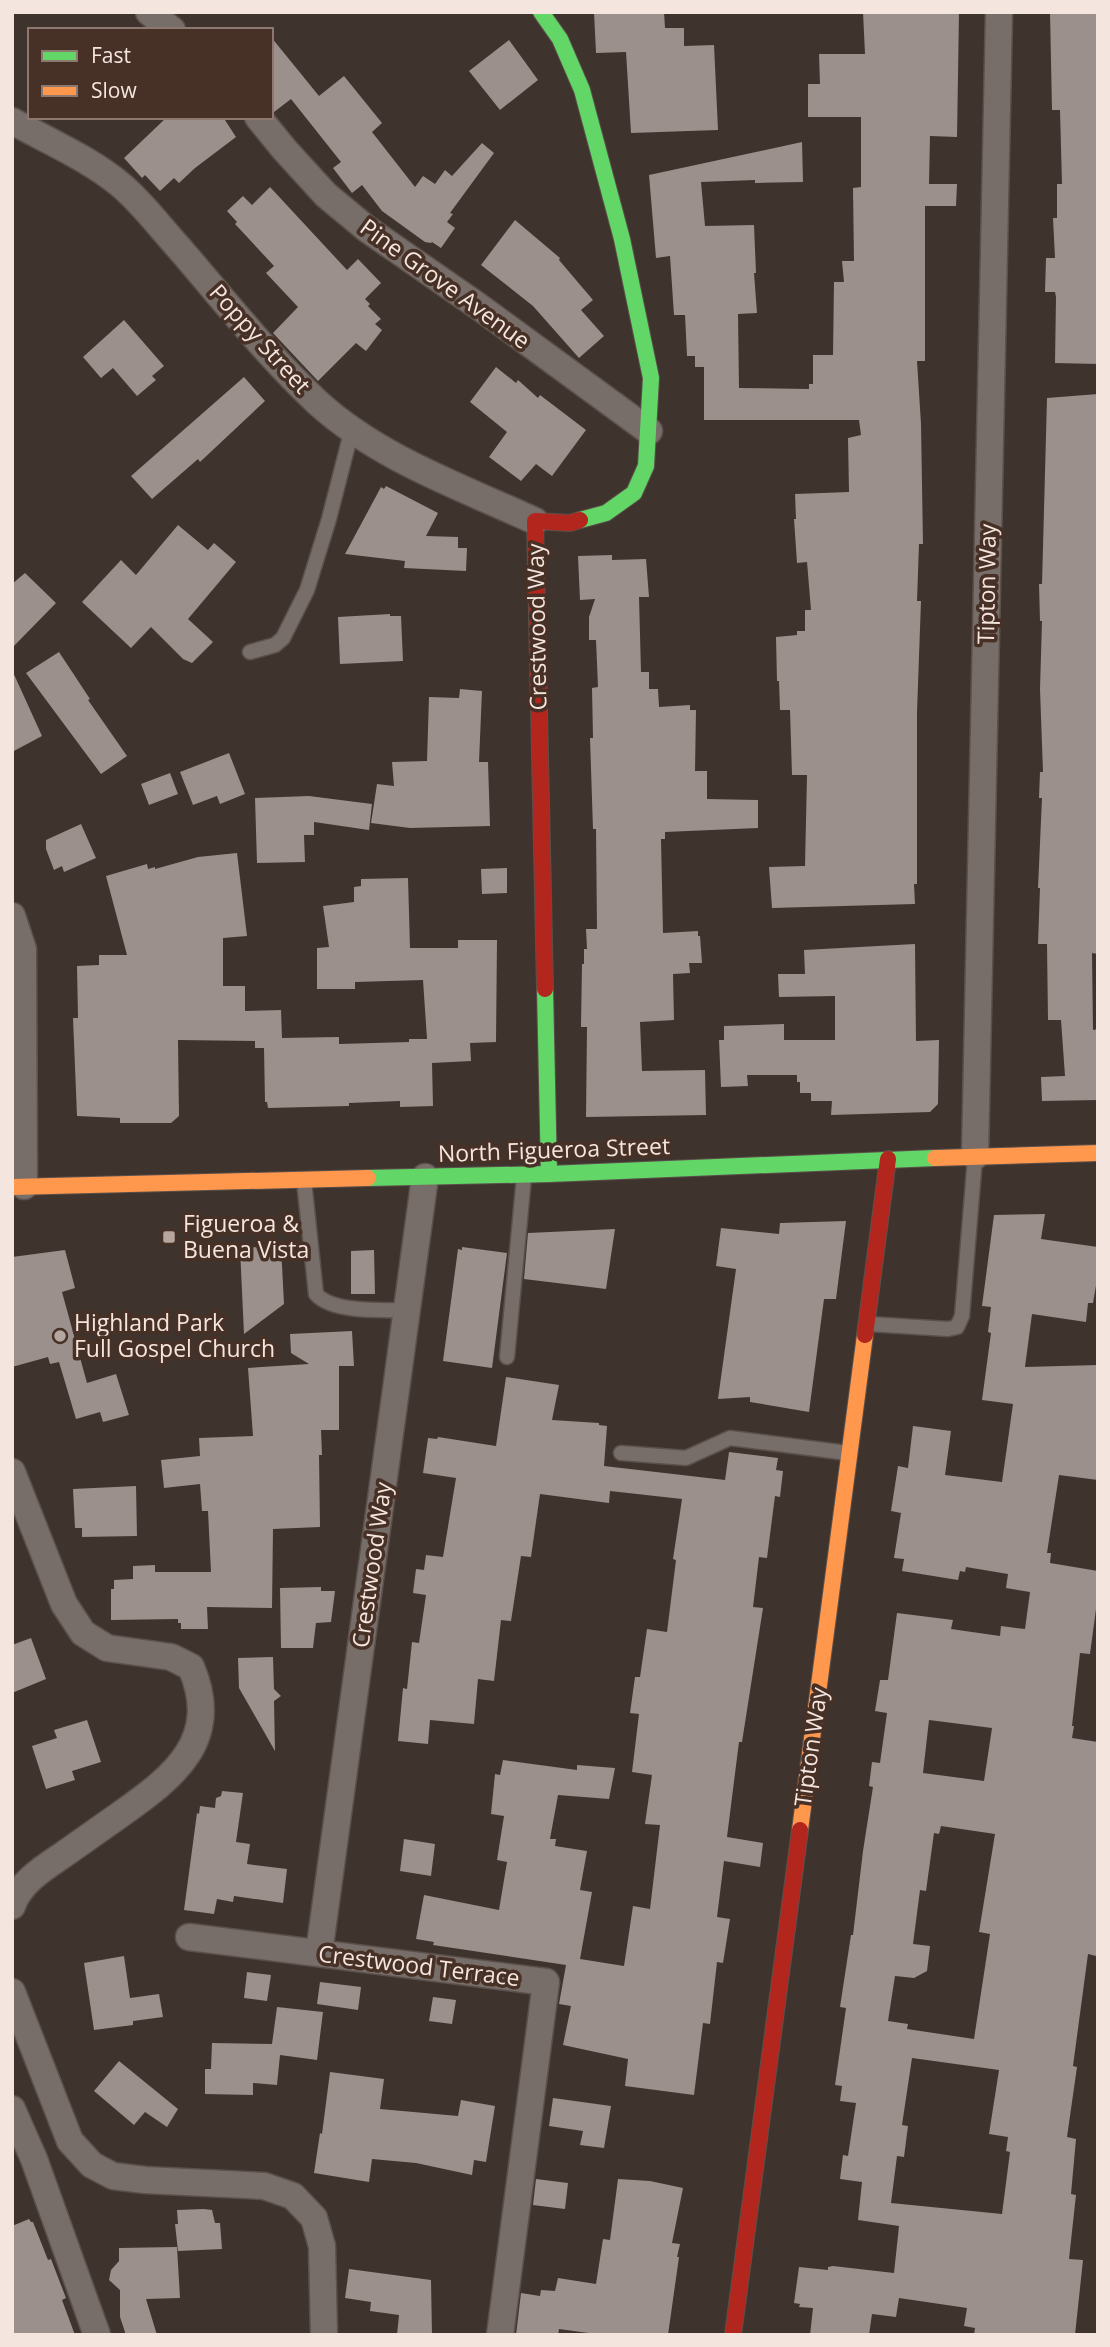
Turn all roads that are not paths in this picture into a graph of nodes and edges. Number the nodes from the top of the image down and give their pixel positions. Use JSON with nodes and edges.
{"nodes":[{"id":1,"x":149,"y":12,"type":"edge"},
{"id":2,"x":541,"y":12,"type":"edge"},
{"id":3,"x":999,"y":12,"type":"edge"},
{"id":4,"x":169,"y":28,"type":"edge"},
{"id":5,"x":260,"y":119,"type":"edge"},
{"id":6,"x":12,"y":121,"type":"edge"},
{"id":7,"x":352,"y":429,"type":"junction"},
{"id":8,"x":649,"y":432,"type":"junction"},
{"id":9,"x":535,"y":521,"type":"junction"},
{"id":10,"x":250,"y":652,"type":"dead end"},
{"id":11,"x":12,"y":916,"type":"edge"},
{"id":12,"x":1098,"y":1153,"type":"edge"},
{"id":13,"x":975,"y":1156,"type":"junction"},
{"id":14,"x":888,"y":1159,"type":"junction"},
{"id":15,"x":524,"y":1174,"type":"junction"},
{"id":16,"x":550,"y":1174,"type":"junction"},
{"id":17,"x":425,"y":1177,"type":"junction"},
{"id":18,"x":304,"y":1179,"type":"junction"},
{"id":19,"x":18,"y":1187,"type":"edge"},
{"id":20,"x":407,"y":1310,"type":"junction"},
{"id":21,"x":866,"y":1324,"type":"junction"},
{"id":22,"x":507,"y":1357,"type":"dead end"},
{"id":23,"x":621,"y":1453,"type":"dead end"},
{"id":24,"x":849,"y":1453,"type":"junction"},
{"id":25,"x":12,"y":1472,"type":"edge"},
{"id":26,"x":12,"y":1906,"type":"edge"},
{"id":27,"x":189,"y":1937,"type":"dead end"},
{"id":28,"x":319,"y":1953,"type":"junction"},
{"id":29,"x":12,"y":1992,"type":"edge"},
{"id":30,"x":12,"y":2109,"type":"edge"},
{"id":31,"x":70,"y":2141,"type":"junction"},
{"id":32,"x":34,"y":2159,"type":"junction"},
{"id":33,"x":97,"y":2335,"type":"edge"},
{"id":34,"x":324,"y":2335,"type":"edge"},
{"id":35,"x":500,"y":2335,"type":"edge"},
{"id":36,"x":733,"y":2335,"type":"edge"}],
"edges":[{"from":1,"to":4,"type":"street"},
{"from":2,"to":8,"type":"street","name":"Crestwood Way"},
{"from":3,"to":13,"type":"street","name":"Tipton Way"},
{"from":5,"to":8,"type":"street","name":"Pine Grove Avenue"},
{"from":6,"to":7,"type":"street","name":"Poppy Street"},
{"from":7,"to":9,"type":"street","name":"Poppy Street"},
{"from":7,"to":10,"type":"lane"},
{"from":8,"to":9,"type":"street","name":"Crestwood Way"},
{"from":9,"to":16,"type":"street","name":"Crestwood Way"},
{"from":11,"to":19,"type":"street"},
{"from":12,"to":13,"type":"street","name":"North Figueroa Street"},
{"from":13,"to":14,"type":"street","name":"North Figueroa Street"},
{"from":13,"to":21,"type":"lane"},
{"from":14,"to":16,"type":"street","name":"North Figueroa Street"},
{"from":14,"to":21,"type":"street","name":"Tipton Way"},
{"from":15,"to":16,"type":"street","name":"North Figueroa Street"},
{"from":15,"to":17,"type":"street","name":"North Figueroa Street"},
{"from":15,"to":22,"type":"lane"},
{"from":17,"to":18,"type":"street","name":"North Figueroa Street"},
{"from":17,"to":20,"type":"street","name":"Crestwood Way"},
{"from":18,"to":19,"type":"street","name":"North Figueroa Street"},
{"from":18,"to":20,"type":"lane"},
{"from":20,"to":28,"type":"street","name":"Crestwood Way"},
{"from":21,"to":24,"type":"street","name":"Tipton Way"},
{"from":23,"to":24,"type":"lane"},
{"from":24,"to":36,"type":"street","name":"Tipton Way"},
{"from":25,"to":26,"type":"street"},
{"from":27,"to":28,"type":"street","name":"Crestwood Terrace"},
{"from":28,"to":35,"type":"street","name":"Crestwood Terrace"},
{"from":29,"to":31,"type":"street"},
{"from":30,"to":32,"type":"street"},
{"from":31,"to":32,"type":"street"},
{"from":31,"to":34,"type":"street"},
{"from":32,"to":33,"type":"street"}]}
